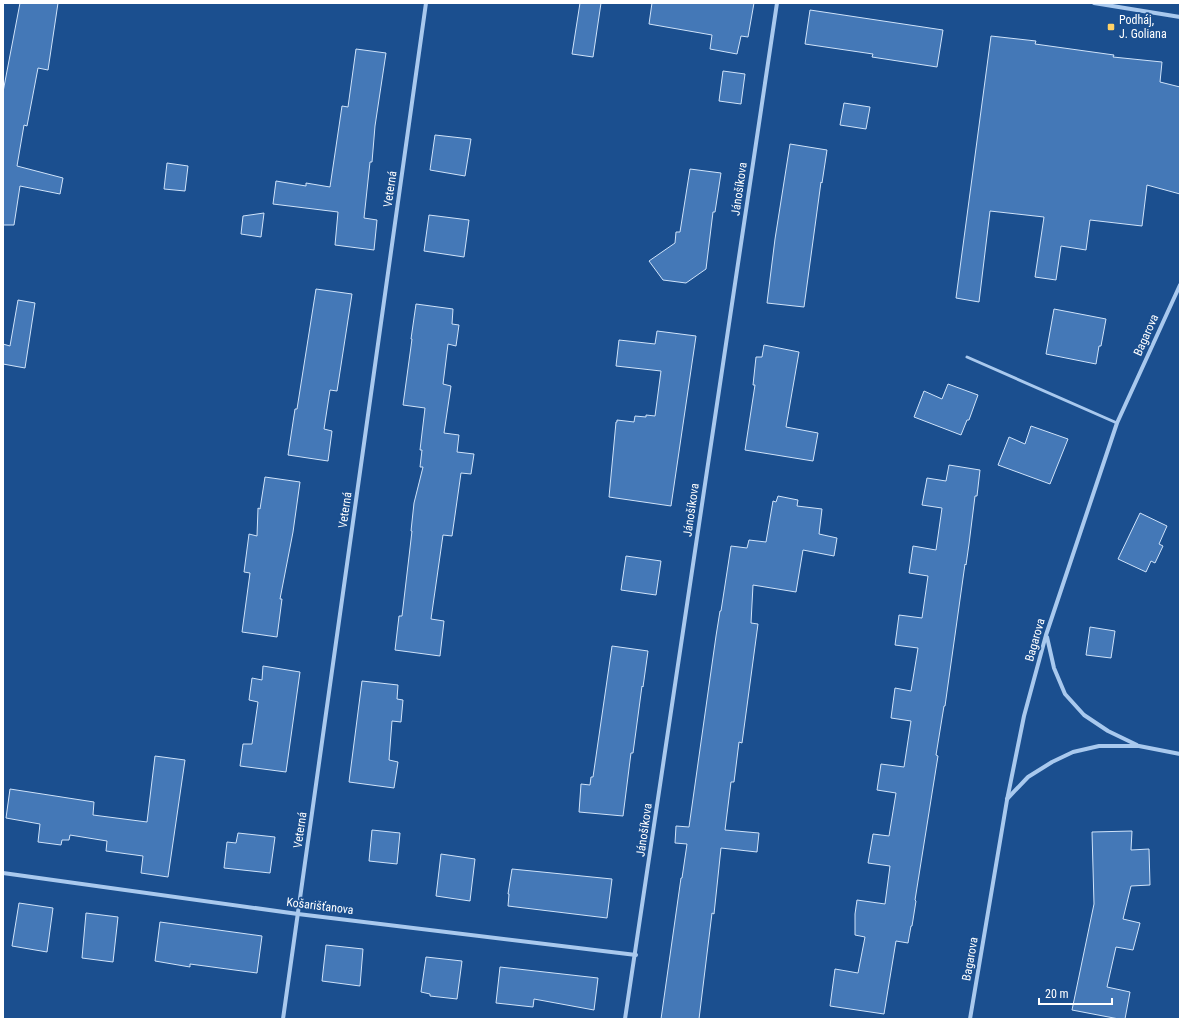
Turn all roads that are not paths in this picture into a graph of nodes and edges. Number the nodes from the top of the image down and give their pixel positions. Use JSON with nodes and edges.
{"nodes":[{"id":1,"x":426,"y":3,"type":"edge"},
{"id":2,"x":777,"y":3,"type":"edge"},
{"id":3,"x":1094,"y":3,"type":"edge"},
{"id":4,"x":1180,"y":17,"type":"edge"},
{"id":5,"x":1180,"y":285,"type":"edge"},
{"id":6,"x":967,"y":357,"type":"dead end"},
{"id":7,"x":1117,"y":423,"type":"junction"},
{"id":8,"x":1046,"y":635,"type":"junction"},
{"id":9,"x":1139,"y":746,"type":"junction"},
{"id":10,"x":1180,"y":754,"type":"edge"},
{"id":11,"x":1007,"y":800,"type":"junction"},
{"id":12,"x":3,"y":873,"type":"edge"},
{"id":13,"x":298,"y":914,"type":"junction"},
{"id":14,"x":636,"y":954,"type":"junction"},
{"id":15,"x":283,"y":1019,"type":"edge"},
{"id":16,"x":625,"y":1019,"type":"edge"},
{"id":17,"x":970,"y":1019,"type":"edge"}],
"edges":[{"from":1,"to":13,"type":"street","name":"Veterná"},
{"from":2,"to":14,"type":"street","name":"Jánošíkova"},
{"from":3,"to":4,"type":"street"},
{"from":5,"to":7,"type":"street","name":"Bagarova"},
{"from":6,"to":7,"type":"lane"},
{"from":7,"to":8,"type":"street","name":"Bagarova"},
{"from":8,"to":9,"type":"street"},
{"from":8,"to":11,"type":"street","name":"Bagarova"},
{"from":9,"to":10,"type":"street"},
{"from":9,"to":11,"type":"street"},
{"from":11,"to":17,"type":"street","name":"Bagarova"},
{"from":12,"to":13,"type":"street","name":"Košarišťanova"},
{"from":13,"to":14,"type":"street","name":"Košarišťanova"},
{"from":13,"to":15,"type":"street","name":"Veterná"},
{"from":14,"to":16,"type":"street","name":"Jánošíkova"}]}
